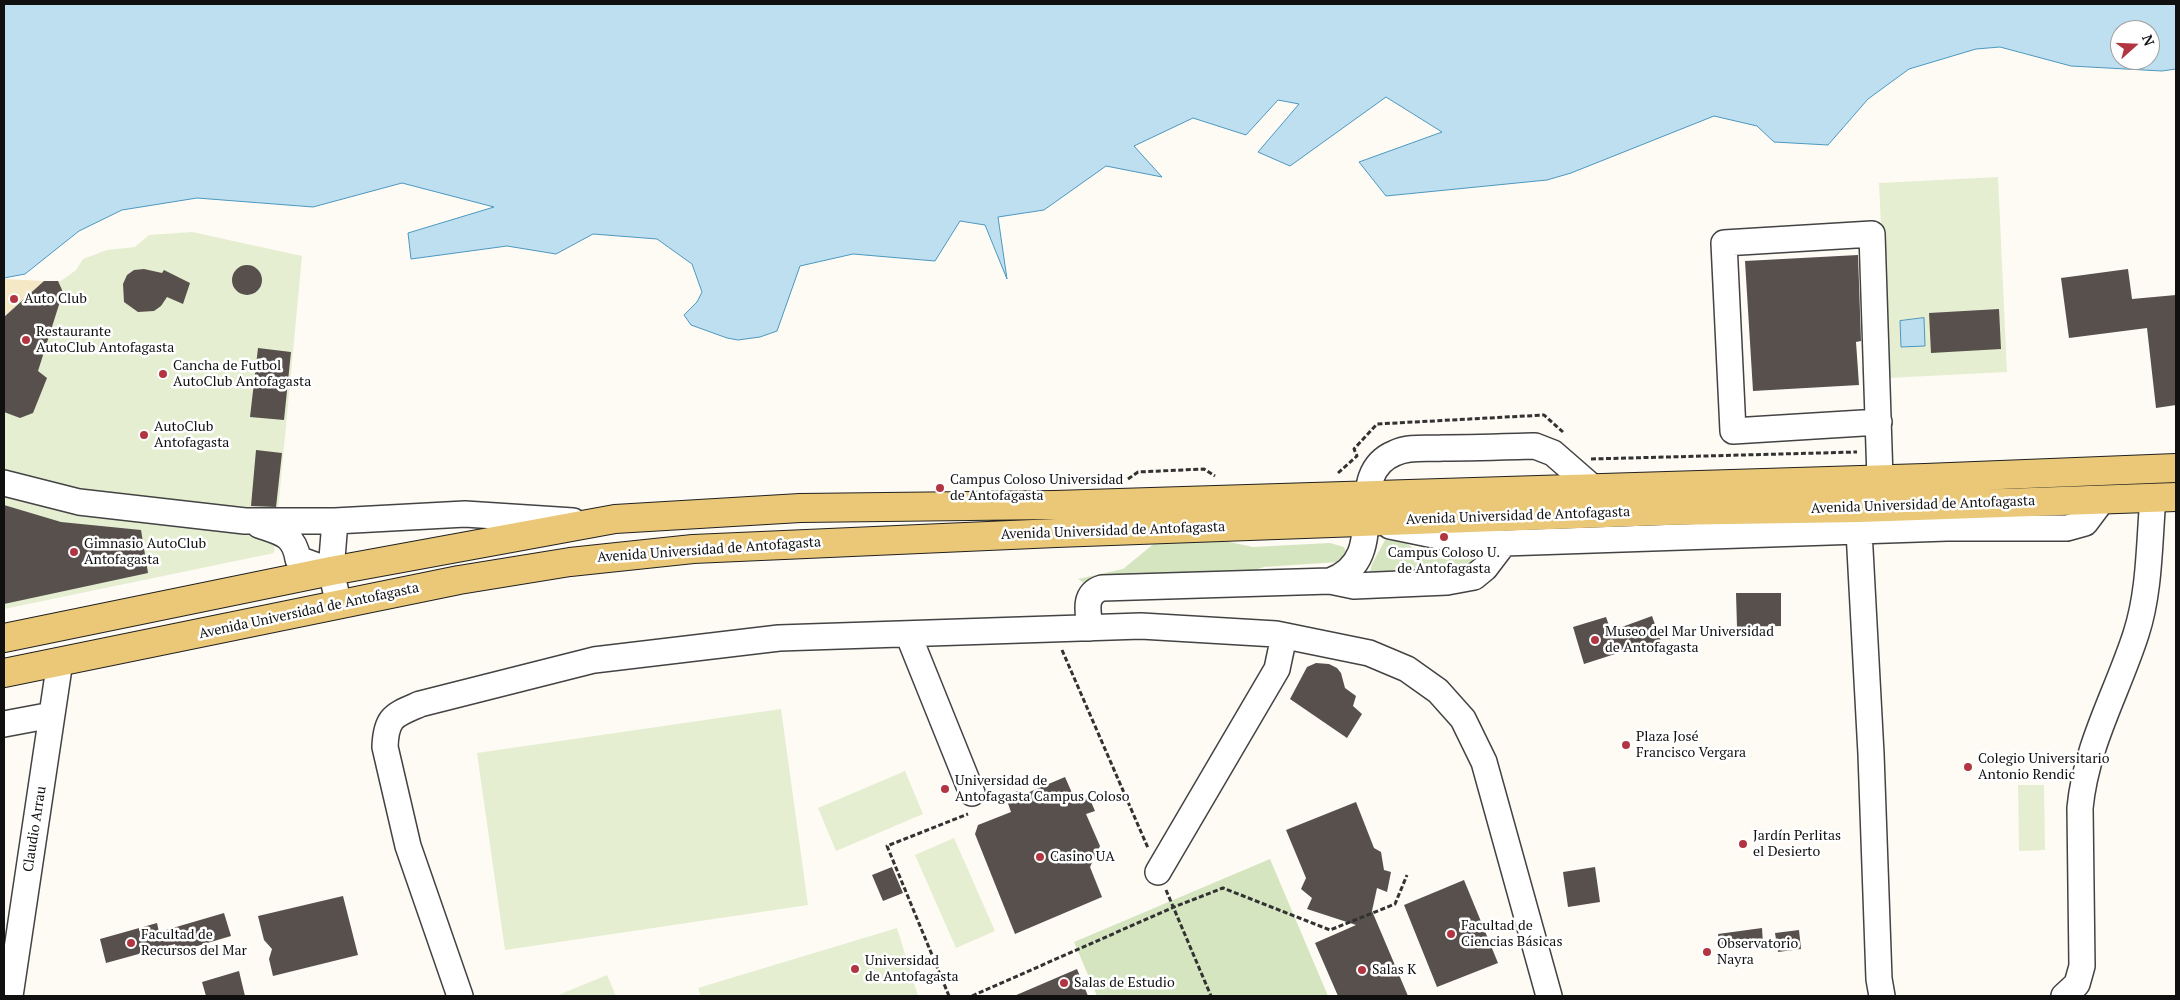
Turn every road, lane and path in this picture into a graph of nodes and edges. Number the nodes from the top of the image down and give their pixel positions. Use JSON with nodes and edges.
{"nodes":[{"id":1,"x":1879,"y":422,"type":"junction"},
{"id":2,"x":2176,"y":468,"type":"edge"},
{"id":3,"x":1880,"y":479,"type":"junction"},
{"id":4,"x":4,"y":483,"type":"edge"},
{"id":5,"x":1592,"y":487,"type":"junction"},
{"id":6,"x":1367,"y":494,"type":"junction"},
{"id":7,"x":2164,"y":497,"type":"edge"},
{"id":8,"x":2103,"y":499,"type":"junction"},
{"id":9,"x":245,"y":521,"type":"junction"},
{"id":10,"x":335,"y":521,"type":"junction"},
{"id":11,"x":591,"y":522,"type":"junction"},
{"id":12,"x":1367,"y":522,"type":"junction"},
{"id":13,"x":1859,"y":531,"type":"junction"},
{"id":14,"x":1504,"y":543,"type":"junction"},
{"id":15,"x":331,"y":571,"type":"junction"},
{"id":16,"x":1330,"y":582,"type":"junction"},
{"id":17,"x":339,"y":605,"type":"junction"},
{"id":18,"x":1052,"y":628,"type":"junction"},
{"id":19,"x":1090,"y":628,"type":"junction"},
{"id":20,"x":908,"y":634,"type":"junction"},
{"id":21,"x":1284,"y":636,"type":"junction"},
{"id":22,"x":4,"y":638,"type":"edge"},
{"id":23,"x":60,"y":662,"type":"junction"},
{"id":24,"x":4,"y":673,"type":"edge"},
{"id":25,"x":52,"y":715,"type":"junction"},
{"id":26,"x":4,"y":724,"type":"edge"},
{"id":27,"x":972,"y":794,"type":"joint"},
{"id":28,"x":1158,"y":872,"type":"junction"},
{"id":29,"x":1407,"y":875,"type":"dead end"},
{"id":30,"x":1174,"y":907,"type":"junction"},
{"id":31,"x":13,"y":917,"type":"edge"},
{"id":32,"x":10,"y":996,"type":"edge"},
{"id":33,"x":460,"y":996,"type":"edge"},
{"id":34,"x":949,"y":996,"type":"edge"},
{"id":35,"x":972,"y":996,"type":"edge"},
{"id":36,"x":1212,"y":996,"type":"edge"},
{"id":37,"x":1549,"y":996,"type":"edge"},
{"id":38,"x":1882,"y":996,"type":"edge"},
{"id":39,"x":2064,"y":996,"type":"edge"}],
"edges":[{"from":1,"to":1,"type":"street"},
{"from":1,"to":3,"type":"street"},
{"from":2,"to":3,"type":"main road","name":"Avenida Universidad de Antofagasta"},
{"from":3,"to":5,"type":"main road","name":"Avenida Universidad de Antofagasta"},
{"from":4,"to":9,"type":"street"},
{"from":5,"to":6,"type":"main road","name":"Avenida Universidad de Antofagasta"},
{"from":5,"to":6,"type":"street"},
{"from":6,"to":11,"type":"main road","name":"Avenida Universidad de Antofagasta"},
{"from":6,"to":12,"type":"street"},
{"from":7,"to":8,"type":"main road","name":"Avenida Universidad de Antofagasta"},
{"from":7,"to":39,"type":"street"},
{"from":8,"to":12,"type":"main road","name":"Avenida Universidad de Antofagasta"},
{"from":8,"to":13,"type":"street"},
{"from":9,"to":10,"type":"street"},
{"from":9,"to":15,"type":"street"},
{"from":10,"to":11,"type":"street"},
{"from":10,"to":15,"type":"street"},
{"from":11,"to":15,"type":"main road","name":"Avenida Universidad de Antofagasta"},
{"from":12,"to":14,"type":"street"},
{"from":12,"to":16,"type":"street"},
{"from":12,"to":17,"type":"main road","name":"Avenida Universidad de Antofagasta"},
{"from":13,"to":14,"type":"street"},
{"from":13,"to":38,"type":"street"},
{"from":14,"to":16,"type":"street"},
{"from":15,"to":17,"type":"street"},
{"from":15,"to":22,"type":"main road","name":"Avenida Universidad de Antofagasta"},
{"from":16,"to":19,"type":"street"},
{"from":17,"to":23,"type":"main road","name":"Avenida Universidad de Antofagasta"},
{"from":18,"to":19,"type":"street"},
{"from":18,"to":20,"type":"street"},
{"from":18,"to":28,"type":"path"},
{"from":19,"to":21,"type":"street"},
{"from":20,"to":27,"type":"street"},
{"from":20,"to":33,"type":"street"},
{"from":21,"to":28,"type":"street"},
{"from":21,"to":37,"type":"street"},
{"from":23,"to":24,"type":"main road","name":"Avenida Universidad de Antofagasta"},
{"from":23,"to":25,"type":"street","name":"Claudio Arrau"},
{"from":25,"to":26,"type":"street"},
{"from":25,"to":31,"type":"street","name":"Claudio Arrau"},
{"from":27,"to":34,"type":"path"},
{"from":28,"to":30,"type":"path"},
{"from":29,"to":30,"type":"path"},
{"from":30,"to":35,"type":"path"},
{"from":30,"to":36,"type":"path"},
{"from":31,"to":32,"type":"street","name":"Claudio Arrau"}]}
